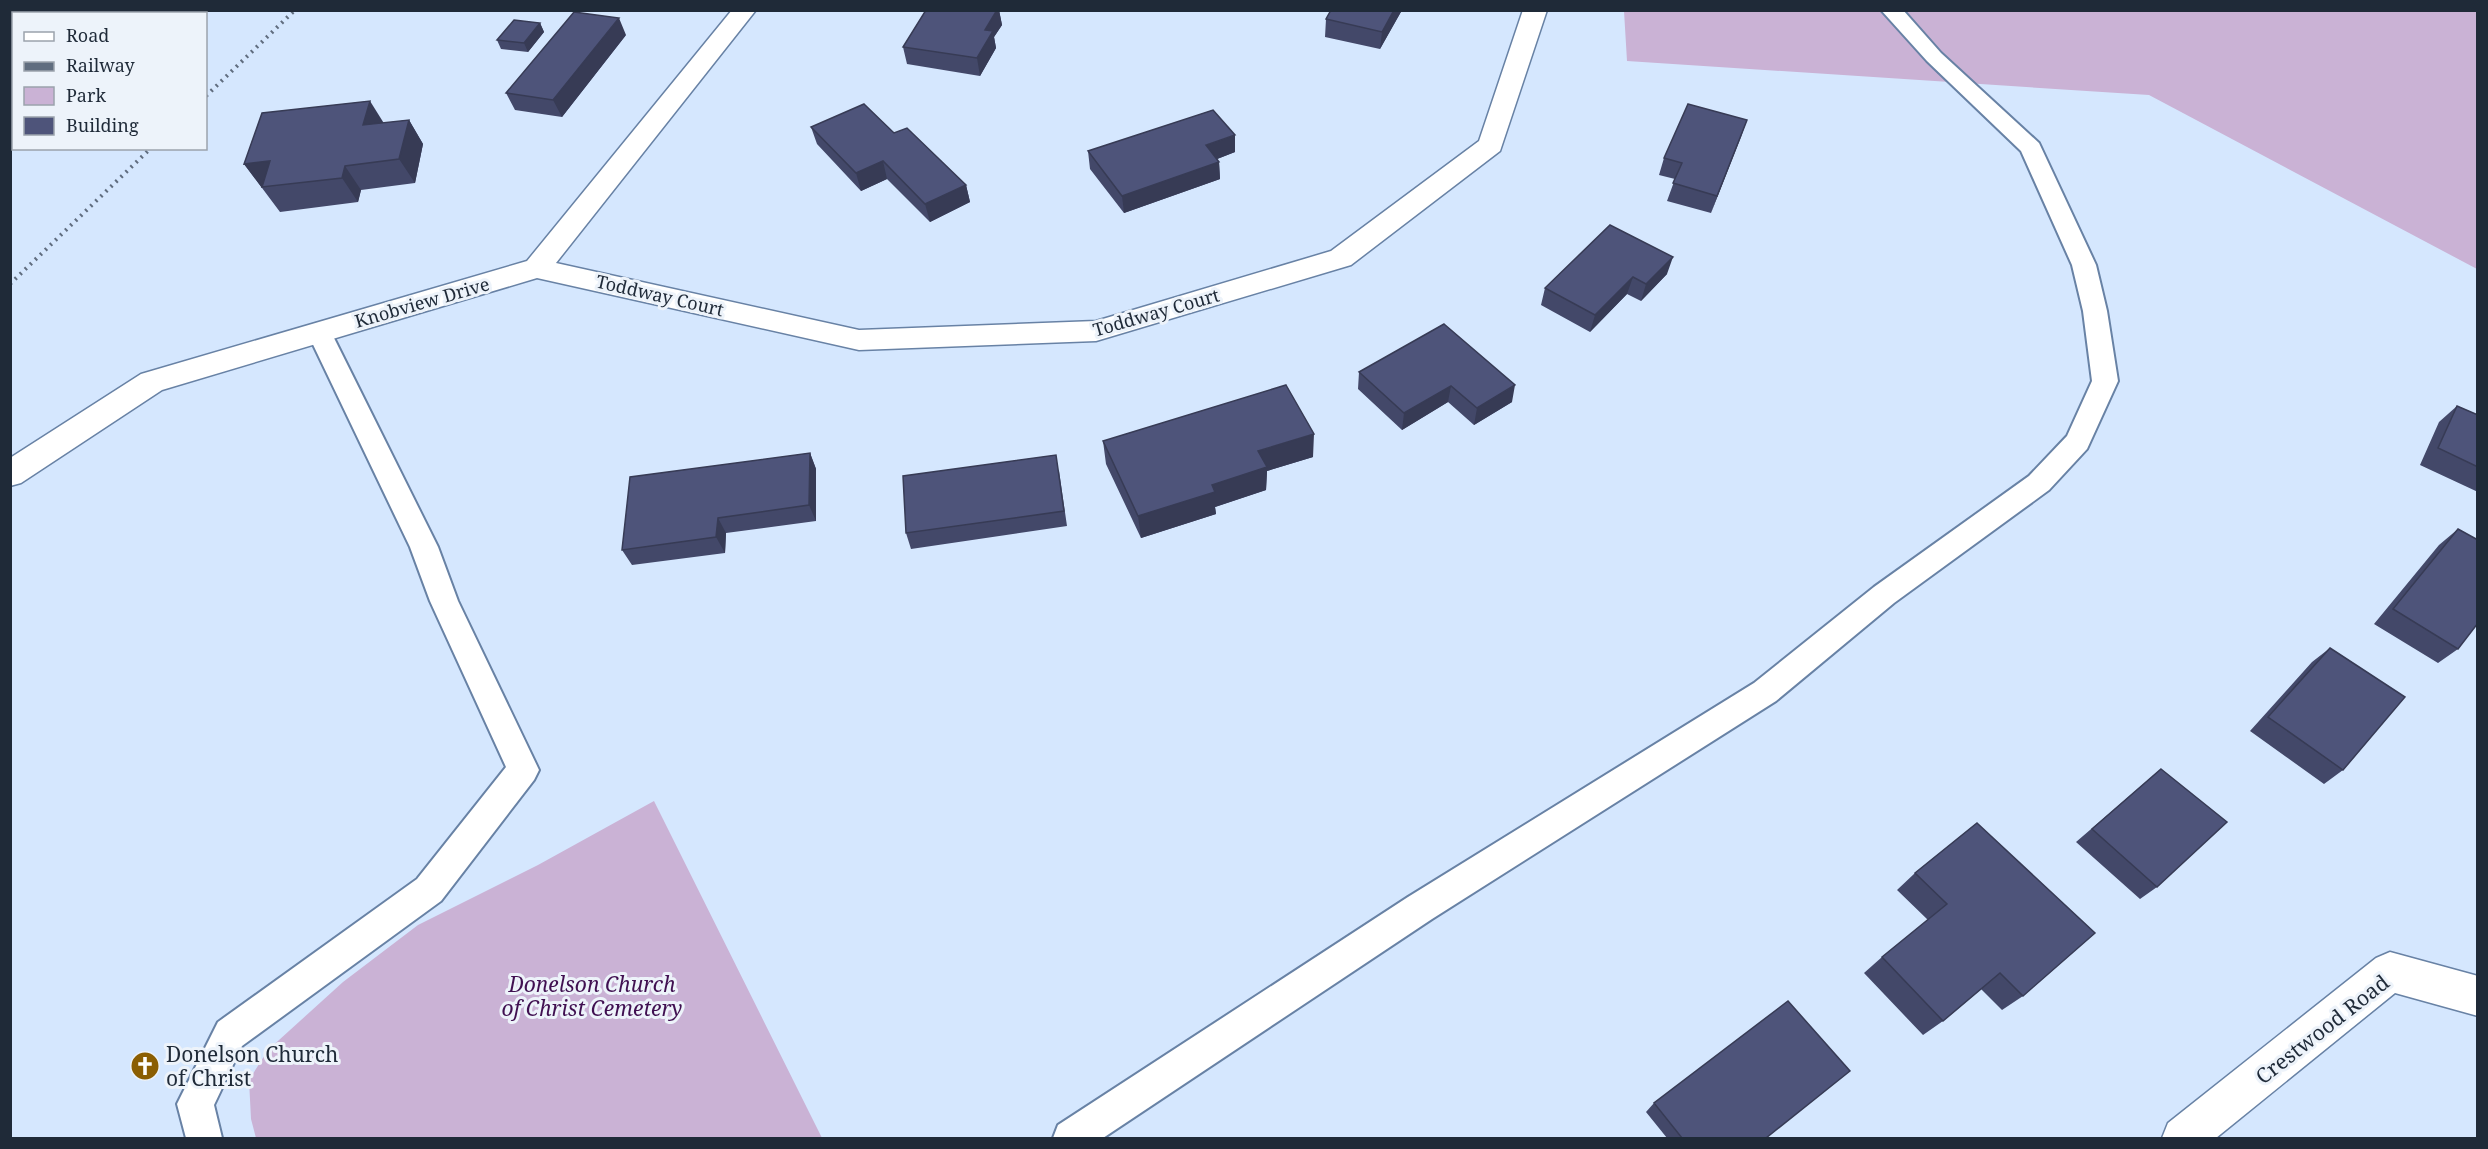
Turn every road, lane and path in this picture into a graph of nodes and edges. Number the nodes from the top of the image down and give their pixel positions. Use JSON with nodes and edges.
{"nodes":[{"id":1,"x":745,"y":10,"type":"edge"},
{"id":2,"x":1535,"y":10,"type":"edge"},
{"id":3,"x":1891,"y":10,"type":"edge"},
{"id":4,"x":537,"y":268,"type":"junction"},
{"id":5,"x":319,"y":332,"type":"junction"},
{"id":6,"x":10,"y":474,"type":"edge"},
{"id":7,"x":2478,"y":996,"type":"edge"},
{"id":8,"x":204,"y":1138,"type":"edge"},
{"id":9,"x":1071,"y":1138,"type":"edge"},
{"id":10,"x":2183,"y":1138,"type":"edge"}],
"edges":[{"from":1,"to":4,"type":"street"},
{"from":2,"to":4,"type":"street","name":"Toddway Court"},
{"from":3,"to":9,"type":"lane"},
{"from":4,"to":5,"type":"street","name":"Knobview Drive"},
{"from":5,"to":6,"type":"street","name":"Knobview Drive"},
{"from":5,"to":8,"type":"lane"},
{"from":7,"to":10,"type":"street","name":"Crestwood Road"}]}
